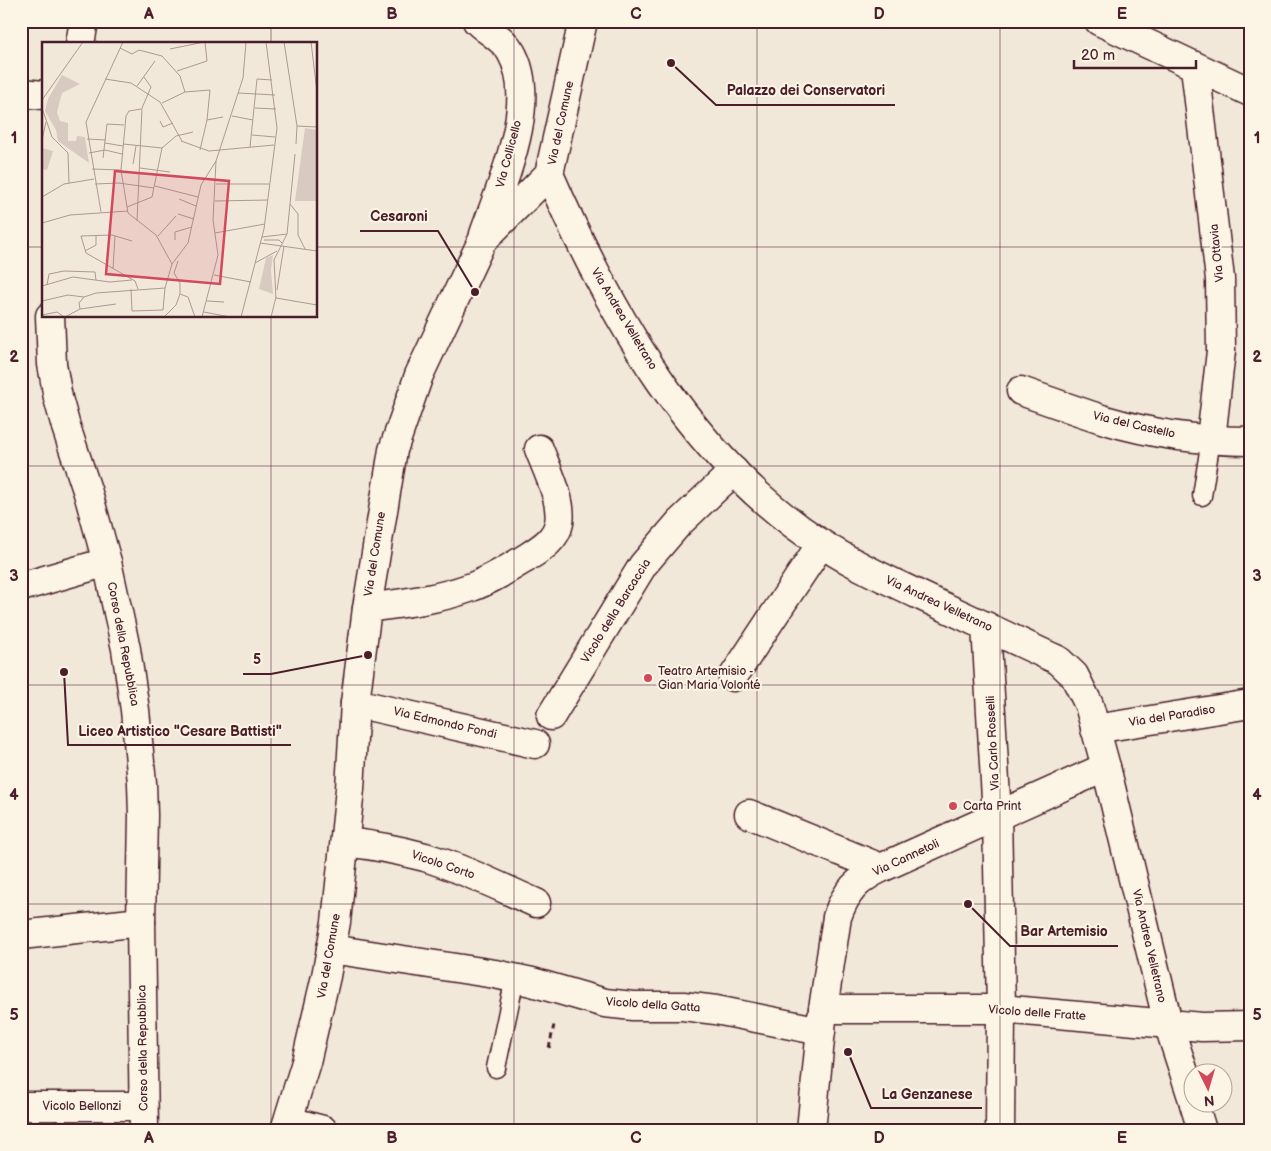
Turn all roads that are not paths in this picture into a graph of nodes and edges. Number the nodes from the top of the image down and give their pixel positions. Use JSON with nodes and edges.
{"nodes":[{"id":1,"x":84,"y":21,"type":"edge"},
{"id":2,"x":477,"y":21,"type":"edge"},
{"id":3,"x":583,"y":21,"type":"edge"},
{"id":4,"x":1098,"y":21,"type":"edge"},
{"id":5,"x":80,"y":42,"type":"edge"},
{"id":6,"x":1195,"y":67,"type":"junction"},
{"id":7,"x":1250,"y":92,"type":"edge"},
{"id":8,"x":21,"y":93,"type":"edge"},
{"id":9,"x":42,"y":95,"type":"edge"},
{"id":10,"x":549,"y":174,"type":"junction"},
{"id":11,"x":482,"y":241,"type":"junction"},
{"id":12,"x":50,"y":318,"type":"edge"},
{"id":13,"x":1021,"y":391,"type":"dead end"},
{"id":14,"x":1211,"y":439,"type":"junction"},
{"id":15,"x":1250,"y":441,"type":"edge"},
{"id":16,"x":539,"y":449,"type":"dead end"},
{"id":17,"x":734,"y":471,"type":"junction"},
{"id":18,"x":1202,"y":496,"type":"dead end"},
{"id":19,"x":821,"y":544,"type":"junction"},
{"id":20,"x":107,"y":562,"type":"junction"},
{"id":21,"x":21,"y":586,"type":"edge"},
{"id":22,"x":367,"y":608,"type":"junction"},
{"id":23,"x":986,"y":626,"type":"junction"},
{"id":24,"x":733,"y":677,"type":"dead end"},
{"id":25,"x":355,"y":703,"type":"junction"},
{"id":26,"x":1250,"y":704,"type":"edge"},
{"id":27,"x":551,"y":716,"type":"dead end"},
{"id":28,"x":1095,"y":729,"type":"junction"},
{"id":29,"x":535,"y":744,"type":"dead end"},
{"id":30,"x":1106,"y":768,"type":"junction"},
{"id":31,"x":749,"y":814,"type":"dead end"},
{"id":32,"x":998,"y":816,"type":"junction"},
{"id":33,"x":345,"y":842,"type":"junction"},
{"id":34,"x":881,"y":868,"type":"junction"},
{"id":35,"x":536,"y":903,"type":"dead end"},
{"id":36,"x":141,"y":922,"type":"junction"},
{"id":37,"x":21,"y":935,"type":"edge"},
{"id":38,"x":331,"y":949,"type":"junction"},
{"id":39,"x":515,"y":978,"type":"junction"},
{"id":40,"x":1001,"y":1009,"type":"junction"},
{"id":41,"x":822,"y":1020,"type":"junction"},
{"id":42,"x":1168,"y":1023,"type":"junction"},
{"id":43,"x":1250,"y":1026,"type":"edge"},
{"id":44,"x":496,"y":1068,"type":"dead end"},
{"id":45,"x":1184,"y":1072,"type":"edge"},
{"id":46,"x":21,"y":1106,"type":"edge"},
{"id":47,"x":1197,"y":1114,"type":"edge"},
{"id":48,"x":144,"y":1118,"type":"edge"},
{"id":49,"x":287,"y":1125,"type":"edge"},
{"id":50,"x":323,"y":1130,"type":"edge"},
{"id":51,"x":811,"y":1130,"type":"edge"},
{"id":52,"x":1000,"y":1130,"type":"edge"},
{"id":53,"x":1202,"y":1130,"type":"edge"}],
"edges":[{"from":1,"to":5,"type":"street"},
{"from":2,"to":11,"type":"street","name":"Via Collicello"},
{"from":3,"to":10,"type":"street","name":"Via del Comune"},
{"from":4,"to":6,"type":"street"},
{"from":6,"to":7,"type":"street"},
{"from":6,"to":14,"type":"street","name":"Via Ottavia"},
{"from":8,"to":9,"type":"street"},
{"from":10,"to":11,"type":"street","name":"Via del Comune"},
{"from":10,"to":17,"type":"street","name":"Via Andrea Velletrano"},
{"from":11,"to":22,"type":"street","name":"Via del Comune"},
{"from":12,"to":20,"type":"street","name":"Corso della Repubblica"},
{"from":13,"to":14,"type":"street","name":"Via del Castello"},
{"from":14,"to":15,"type":"street","name":"Via del Castello"},
{"from":14,"to":18,"type":"lane"},
{"from":16,"to":22,"type":"street"},
{"from":17,"to":19,"type":"street","name":"Via Andrea Velletrano"},
{"from":17,"to":27,"type":"street","name":"Vicolo della Barcaccia"},
{"from":19,"to":23,"type":"street","name":"Via Andrea Velletrano"},
{"from":19,"to":24,"type":"street"},
{"from":20,"to":21,"type":"street"},
{"from":20,"to":36,"type":"street","name":"Corso della Repubblica"},
{"from":22,"to":25,"type":"street","name":"Via del Comune"},
{"from":23,"to":28,"type":"street","name":"Via Andrea Velletrano"},
{"from":23,"to":32,"type":"street","name":"Via Carlo Rosselli"},
{"from":25,"to":29,"type":"street","name":"Via Edmondo Fondi"},
{"from":25,"to":33,"type":"street","name":"Via del Comune"},
{"from":26,"to":28,"type":"street","name":"Via del Paradiso"},
{"from":28,"to":30,"type":"street","name":"Via Andrea Velletrano"},
{"from":30,"to":32,"type":"street","name":"Via Cannetoli"},
{"from":30,"to":42,"type":"street","name":"Via Andrea Velletrano"},
{"from":31,"to":34,"type":"street"},
{"from":32,"to":34,"type":"street","name":"Via Cannetoli"},
{"from":32,"to":40,"type":"street","name":"Via Carlo Rosselli"},
{"from":33,"to":35,"type":"street","name":"Vicolo Corto"},
{"from":33,"to":38,"type":"street","name":"Via del Comune"},
{"from":34,"to":41,"type":"street","name":"Via Cannetoli"},
{"from":36,"to":37,"type":"street"},
{"from":36,"to":48,"type":"street","name":"Corso della Repubblica"},
{"from":38,"to":39,"type":"street","name":"Vicolo della Gatta"},
{"from":38,"to":49,"type":"street","name":"Via del Comune"},
{"from":39,"to":41,"type":"street","name":"Vicolo della Gatta"},
{"from":39,"to":44,"type":"lane"},
{"from":40,"to":41,"type":"street","name":"Vicolo delle Fratte"},
{"from":40,"to":42,"type":"street","name":"Vicolo delle Fratte"},
{"from":40,"to":52,"type":"street","name":"Via Carlo Rosselli"},
{"from":41,"to":51,"type":"street","name":"Via Cannetoli"},
{"from":42,"to":43,"type":"street","name":"Vicolo delle Fratte"},
{"from":42,"to":45,"type":"street","name":"Via Andrea Velletrano"},
{"from":46,"to":48,"type":"street","name":"Vicolo Bellonzi"},
{"from":47,"to":53,"type":"street","name":"Via Andrea Velletrano"},
{"from":49,"to":50,"type":"street"}]}
